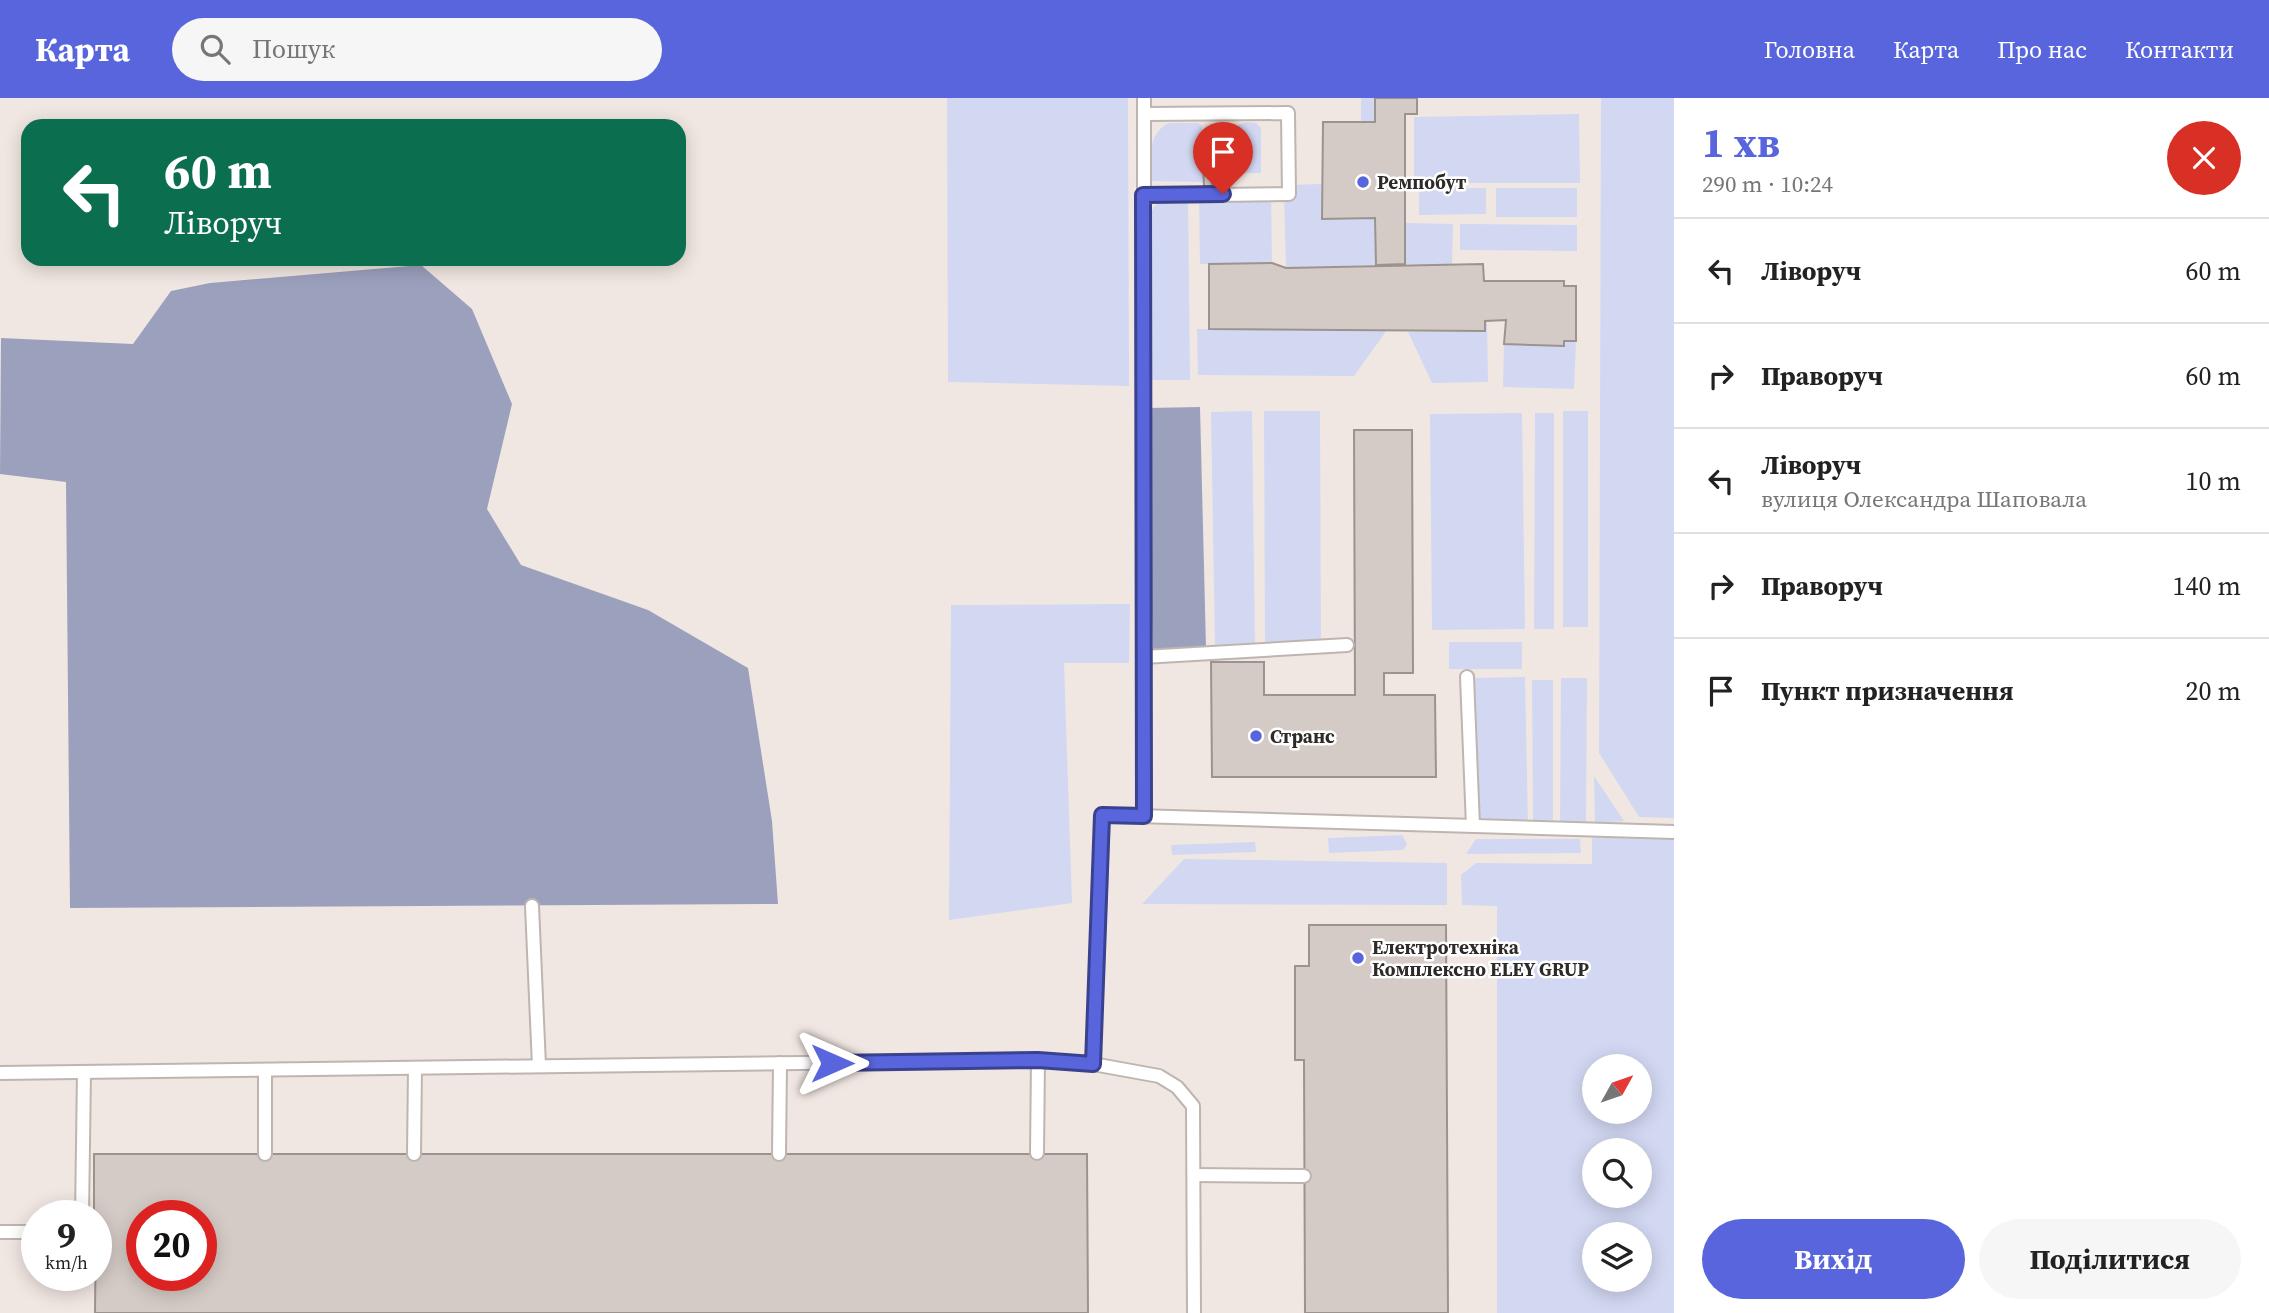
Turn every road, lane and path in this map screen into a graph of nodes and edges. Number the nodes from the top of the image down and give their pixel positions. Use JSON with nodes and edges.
{"nodes":[{"id":1,"x":1144,"y":98,"type":"edge"},
{"id":2,"x":1145,"y":114,"type":"junction"},
{"id":3,"x":1143,"y":195,"type":"junction"},
{"id":4,"x":1347,"y":645,"type":"dead end"},
{"id":5,"x":1143,"y":657,"type":"junction"},
{"id":6,"x":1467,"y":677,"type":"dead end"},
{"id":7,"x":1144,"y":816,"type":"junction"},
{"id":8,"x":1473,"y":826,"type":"junction"},
{"id":9,"x":1674,"y":832,"type":"edge"},
{"id":10,"x":532,"y":906,"type":"dead end"},
{"id":11,"x":1038,"y":1060,"type":"junction"},
{"id":12,"x":780,"y":1063,"type":"junction"},
{"id":13,"x":1093,"y":1064,"type":"junction"},
{"id":14,"x":539,"y":1066,"type":"junction"},
{"id":15,"x":415,"y":1068,"type":"junction"},
{"id":16,"x":265,"y":1070,"type":"junction"},
{"id":17,"x":84,"y":1072,"type":"junction"},
{"id":18,"x":0,"y":1073,"type":"edge"},
{"id":19,"x":1037,"y":1153,"type":"dead end"},
{"id":20,"x":265,"y":1154,"type":"dead end"},
{"id":21,"x":414,"y":1154,"type":"dead end"},
{"id":22,"x":779,"y":1154,"type":"dead end"},
{"id":23,"x":1194,"y":1175,"type":"junction"},
{"id":24,"x":1304,"y":1177,"type":"dead end"},
{"id":25,"x":82,"y":1200,"type":"edge"},
{"id":26,"x":0,"y":1232,"type":"edge"},
{"id":27,"x":21,"y":1233,"type":"edge"},
{"id":28,"x":1194,"y":1313,"type":"edge"}],
"edges":[{"from":1,"to":2,"type":"lane"},
{"from":2,"to":3,"type":"lane"},
{"from":2,"to":3,"type":"lane"},
{"from":3,"to":5,"type":"lane"},
{"from":4,"to":5,"type":"lane"},
{"from":5,"to":7,"type":"lane"},
{"from":6,"to":8,"type":"lane"},
{"from":7,"to":8,"type":"lane"},
{"from":7,"to":13,"type":"lane"},
{"from":8,"to":9,"type":"lane"},
{"from":10,"to":14,"type":"lane"},
{"from":11,"to":12,"type":"lane"},
{"from":11,"to":13,"type":"lane"},
{"from":11,"to":19,"type":"lane"},
{"from":12,"to":14,"type":"lane"},
{"from":12,"to":22,"type":"lane"},
{"from":13,"to":23,"type":"lane"},
{"from":14,"to":15,"type":"lane"},
{"from":15,"to":16,"type":"lane"},
{"from":15,"to":21,"type":"lane"},
{"from":16,"to":17,"type":"lane"},
{"from":16,"to":20,"type":"lane"},
{"from":17,"to":18,"type":"lane"},
{"from":17,"to":25,"type":"lane"},
{"from":23,"to":24,"type":"lane"},
{"from":23,"to":28,"type":"lane"},
{"from":26,"to":27,"type":"lane"}]}
